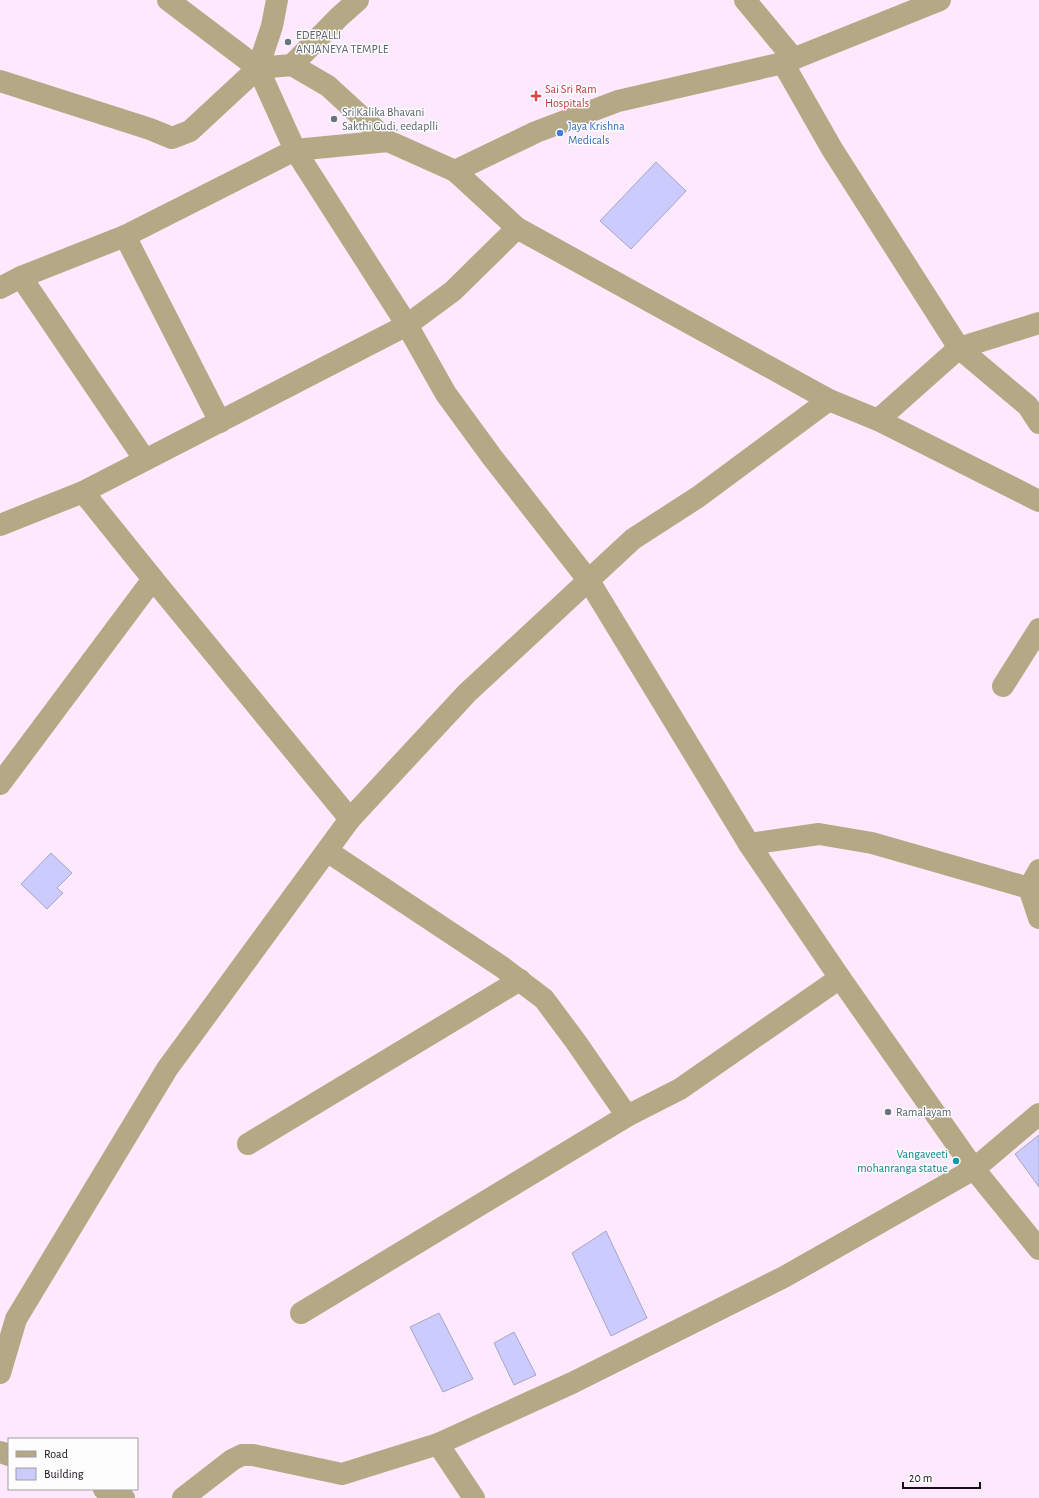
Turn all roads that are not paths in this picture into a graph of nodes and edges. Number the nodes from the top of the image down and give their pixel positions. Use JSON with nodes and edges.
{"nodes":[{"id":1,"x":168,"y":0,"type":"edge"},
{"id":2,"x":277,"y":0,"type":"edge"},
{"id":3,"x":358,"y":0,"type":"edge"},
{"id":4,"x":745,"y":0,"type":"edge"},
{"id":5,"x":940,"y":0,"type":"edge"},
{"id":6,"x":789,"y":61,"type":"junction"},
{"id":7,"x":292,"y":65,"type":"junction"},
{"id":8,"x":258,"y":68,"type":"junction"},
{"id":9,"x":0,"y":82,"type":"edge"},
{"id":10,"x":388,"y":141,"type":"junction"},
{"id":11,"x":295,"y":150,"type":"junction"},
{"id":12,"x":455,"y":171,"type":"junction"},
{"id":13,"x":517,"y":228,"type":"junction"},
{"id":14,"x":125,"y":236,"type":"junction"},
{"id":15,"x":21,"y":277,"type":"junction"},
{"id":16,"x":0,"y":288,"type":"edge"},
{"id":17,"x":1039,"y":324,"type":"edge"},
{"id":18,"x":407,"y":325,"type":"junction"},
{"id":19,"x":959,"y":348,"type":"junction"},
{"id":20,"x":829,"y":400,"type":"junction"},
{"id":21,"x":878,"y":420,"type":"junction"},
{"id":22,"x":220,"y":422,"type":"junction"},
{"id":23,"x":1039,"y":423,"type":"edge"},
{"id":24,"x":145,"y":460,"type":"junction"},
{"id":25,"x":84,"y":492,"type":"junction"},
{"id":26,"x":1039,"y":501,"type":"edge"},
{"id":27,"x":0,"y":525,"type":"edge"},
{"id":28,"x":153,"y":579,"type":"junction"},
{"id":29,"x":589,"y":581,"type":"junction"},
{"id":30,"x":1039,"y":630,"type":"edge"},
{"id":31,"x":1003,"y":686,"type":"dead end"},
{"id":32,"x":0,"y":784,"type":"edge"},
{"id":33,"x":350,"y":819,"type":"junction"},
{"id":34,"x":749,"y":844,"type":"junction"},
{"id":35,"x":327,"y":851,"type":"junction"},
{"id":36,"x":1034,"y":879,"type":"edge"},
{"id":37,"x":1039,"y":918,"type":"edge"},
{"id":38,"x":840,"y":978,"type":"junction"},
{"id":39,"x":520,"y":980,"type":"junction"},
{"id":40,"x":1039,"y":1114,"type":"edge"},
{"id":41,"x":627,"y":1116,"type":"junction"},
{"id":42,"x":248,"y":1144,"type":"dead end"},
{"id":43,"x":974,"y":1169,"type":"junction"},
{"id":44,"x":1038,"y":1247,"type":"edge"},
{"id":45,"x":301,"y":1313,"type":"dead end"},
{"id":46,"x":0,"y":1373,"type":"edge"},
{"id":47,"x":438,"y":1444,"type":"junction"},
{"id":48,"x":106,"y":1490,"type":"edge"},
{"id":49,"x":124,"y":1498,"type":"edge"},
{"id":50,"x":183,"y":1498,"type":"edge"},
{"id":51,"x":474,"y":1498,"type":"edge"}],
"edges":[{"from":1,"to":8,"type":"street"},
{"from":2,"to":8,"type":"street"},
{"from":3,"to":7,"type":"street"},
{"from":4,"to":6,"type":"street"},
{"from":5,"to":6,"type":"street"},
{"from":6,"to":12,"type":"street"},
{"from":6,"to":19,"type":"street"},
{"from":7,"to":8,"type":"street"},
{"from":7,"to":10,"type":"street"},
{"from":8,"to":9,"type":"street"},
{"from":8,"to":11,"type":"street"},
{"from":10,"to":11,"type":"street"},
{"from":10,"to":12,"type":"street"},
{"from":11,"to":14,"type":"street"},
{"from":11,"to":18,"type":"street"},
{"from":12,"to":13,"type":"street"},
{"from":13,"to":18,"type":"street"},
{"from":13,"to":20,"type":"street"},
{"from":14,"to":15,"type":"street"},
{"from":14,"to":22,"type":"street"},
{"from":15,"to":16,"type":"street"},
{"from":15,"to":24,"type":"street"},
{"from":17,"to":19,"type":"street"},
{"from":18,"to":22,"type":"street"},
{"from":18,"to":29,"type":"street"},
{"from":19,"to":21,"type":"street"},
{"from":19,"to":23,"type":"street"},
{"from":20,"to":21,"type":"street"},
{"from":20,"to":29,"type":"street"},
{"from":21,"to":26,"type":"street"},
{"from":22,"to":24,"type":"street"},
{"from":24,"to":25,"type":"street"},
{"from":25,"to":27,"type":"street"},
{"from":25,"to":28,"type":"street"},
{"from":28,"to":32,"type":"street"},
{"from":28,"to":33,"type":"street"},
{"from":29,"to":33,"type":"street"},
{"from":29,"to":34,"type":"street"},
{"from":30,"to":31,"type":"street"},
{"from":33,"to":35,"type":"street"},
{"from":34,"to":36,"type":"street"},
{"from":34,"to":38,"type":"street"},
{"from":35,"to":39,"type":"street"},
{"from":35,"to":46,"type":"street"},
{"from":36,"to":37,"type":"street"},
{"from":38,"to":41,"type":"street"},
{"from":38,"to":43,"type":"street"},
{"from":39,"to":41,"type":"street"},
{"from":39,"to":42,"type":"street"},
{"from":40,"to":43,"type":"street"},
{"from":41,"to":45,"type":"street"},
{"from":43,"to":44,"type":"street"},
{"from":43,"to":47,"type":"street"},
{"from":47,"to":50,"type":"street"},
{"from":47,"to":51,"type":"street"},
{"from":48,"to":49,"type":"street"}]}
